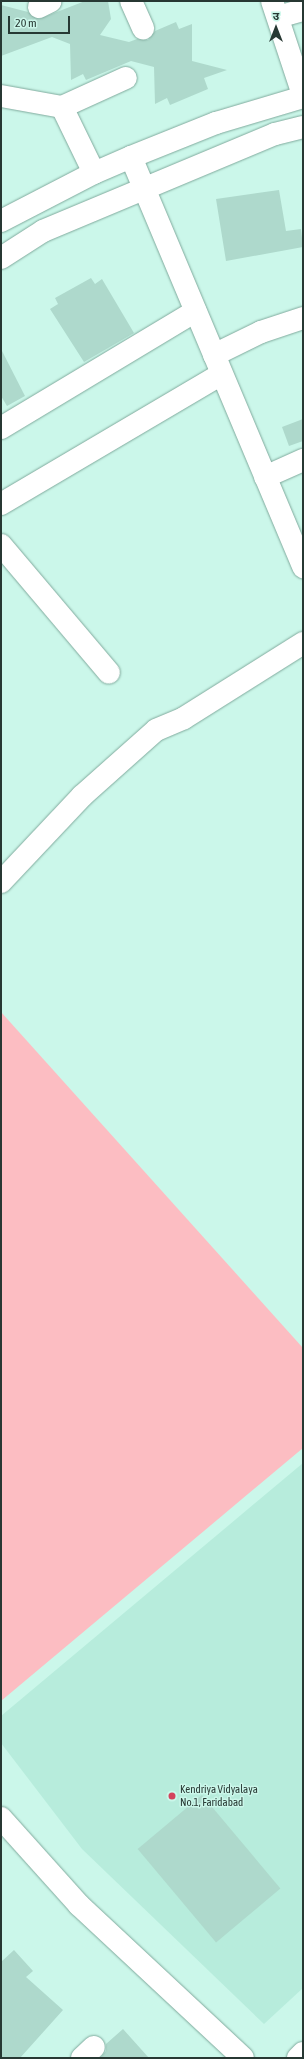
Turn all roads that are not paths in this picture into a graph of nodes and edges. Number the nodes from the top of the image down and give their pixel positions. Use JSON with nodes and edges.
{"nodes":[{"id":1,"x":131,"y":1,"type":"edge"},
{"id":2,"x":275,"y":9,"type":"edge"},
{"id":3,"x":303,"y":10,"type":"edge"},
{"id":4,"x":143,"y":28,"type":"dead end"},
{"id":5,"x":126,"y":78,"type":"dead end"},
{"id":6,"x":1,"y":96,"type":"edge"},
{"id":7,"x":303,"y":96,"type":"edge"},
{"id":8,"x":62,"y":107,"type":"junction"},
{"id":9,"x":303,"y":127,"type":"edge"},
{"id":10,"x":131,"y":157,"type":"junction"},
{"id":11,"x":94,"y":173,"type":"junction"},
{"id":12,"x":144,"y":188,"type":"junction"},
{"id":13,"x":1,"y":221,"type":"edge"},
{"id":14,"x":1,"y":258,"type":"edge"},
{"id":15,"x":196,"y":311,"type":"junction"},
{"id":16,"x":303,"y":318,"type":"edge"},
{"id":17,"x":218,"y":364,"type":"junction"},
{"id":18,"x":1,"y":428,"type":"edge"},
{"id":19,"x":303,"y":460,"type":"edge"},
{"id":20,"x":265,"y":477,"type":"junction"},
{"id":21,"x":4,"y":496,"type":"edge"},
{"id":22,"x":1,"y":545,"type":"edge"},
{"id":23,"x":303,"y":567,"type":"edge"},
{"id":24,"x":303,"y":643,"type":"edge"},
{"id":25,"x":109,"y":673,"type":"dead end"},
{"id":26,"x":1,"y":882,"type":"edge"},
{"id":27,"x":1,"y":1818,"type":"edge"},
{"id":28,"x":303,"y":2053,"type":"edge"},
{"id":29,"x":243,"y":2058,"type":"edge"},
{"id":30,"x":298,"y":2058,"type":"edge"}],
"edges":[{"from":1,"to":4,"type":"street"},
{"from":2,"to":3,"type":"street"},
{"from":2,"to":7,"type":"street"},
{"from":5,"to":8,"type":"street"},
{"from":6,"to":8,"type":"street"},
{"from":7,"to":10,"type":"street"},
{"from":8,"to":11,"type":"street"},
{"from":9,"to":12,"type":"street"},
{"from":10,"to":11,"type":"street"},
{"from":10,"to":12,"type":"street"},
{"from":11,"to":13,"type":"street"},
{"from":12,"to":14,"type":"street"},
{"from":12,"to":15,"type":"street"},
{"from":15,"to":17,"type":"street"},
{"from":15,"to":18,"type":"street"},
{"from":16,"to":17,"type":"street"},
{"from":17,"to":20,"type":"street"},
{"from":17,"to":21,"type":"street"},
{"from":19,"to":20,"type":"street"},
{"from":20,"to":23,"type":"street"},
{"from":22,"to":25,"type":"street"},
{"from":24,"to":26,"type":"street"},
{"from":27,"to":29,"type":"street"},
{"from":28,"to":30,"type":"street"}]}
